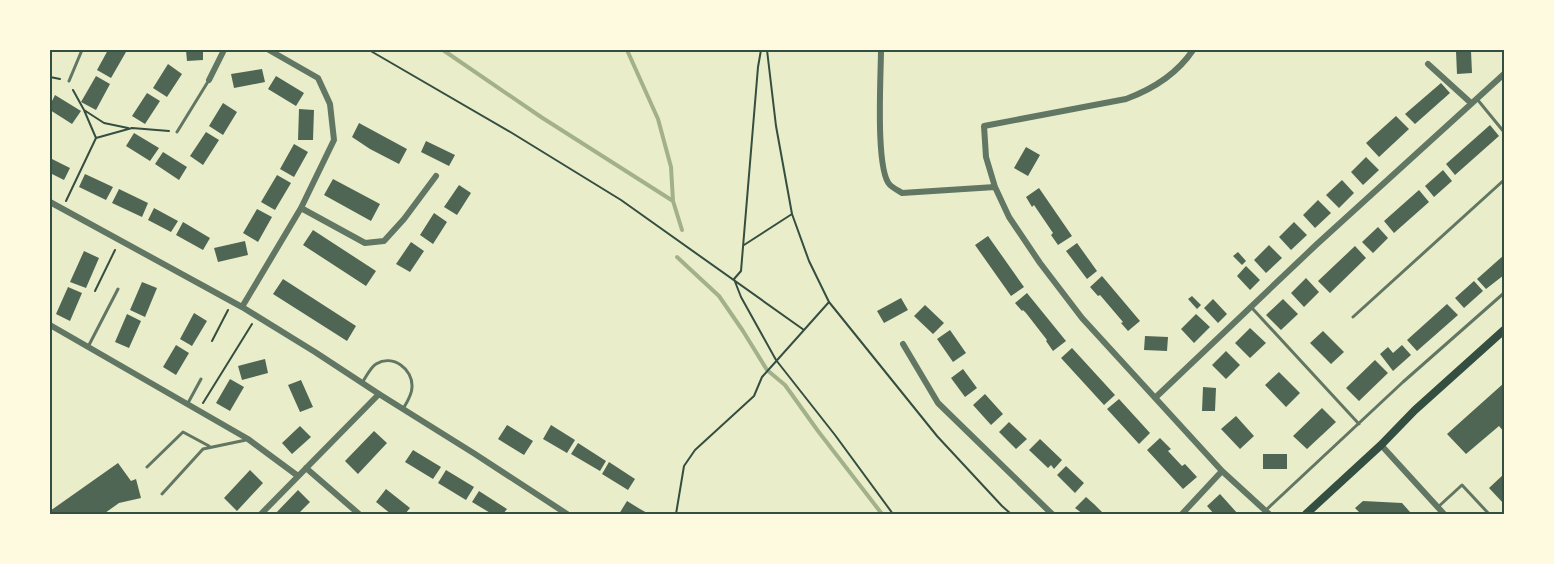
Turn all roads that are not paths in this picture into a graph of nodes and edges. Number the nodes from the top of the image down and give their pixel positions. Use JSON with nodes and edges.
{"nodes":[{"id":1,"x":82,"y":50,"type":"edge"},
{"id":2,"x":224,"y":50,"type":"edge"},
{"id":3,"x":269,"y":50,"type":"edge"},
{"id":4,"x":882,"y":50,"type":"edge"},
{"id":5,"x":1193,"y":50,"type":"edge"},
{"id":6,"x":1428,"y":64,"type":"dead end"},
{"id":7,"x":1504,"y":74,"type":"edge"},
{"id":8,"x":208,"y":80,"type":"joint"},
{"id":9,"x":69,"y":81,"type":"road end"},
{"id":10,"x":1474,"y":100,"type":"junction"},
{"id":11,"x":177,"y":132,"type":"road end"},
{"id":12,"x":1504,"y":132,"type":"edge"},
{"id":13,"x":436,"y":176,"type":"dead end"},
{"id":14,"x":1504,"y":180,"type":"edge"},
{"id":15,"x":995,"y":187,"type":"junction"},
{"id":16,"x":50,"y":202,"type":"edge"},
{"id":17,"x":301,"y":208,"type":"junction"},
{"id":18,"x":118,"y":288,"type":"dead end"},
{"id":19,"x":1504,"y":293,"type":"edge"},
{"id":20,"x":242,"y":307,"type":"junction"},
{"id":21,"x":1251,"y":307,"type":"junction"},
{"id":22,"x":1353,"y":317,"type":"dead end"},
{"id":23,"x":50,"y":325,"type":"edge"},
{"id":24,"x":1504,"y":330,"type":"edge"},
{"id":25,"x":903,"y":344,"type":"dead end"},
{"id":26,"x":88,"y":347,"type":"junction"},
{"id":27,"x":201,"y":379,"type":"dead end"},
{"id":28,"x":362,"y":383,"type":"junction"},
{"id":29,"x":379,"y":394,"type":"junction"},
{"id":30,"x":1155,"y":398,"type":"junction"},
{"id":31,"x":187,"y":404,"type":"junction"},
{"id":32,"x":404,"y":409,"type":"junction"},
{"id":33,"x":1359,"y":424,"type":"junction"},
{"id":34,"x":248,"y":440,"type":"junction"},
{"id":35,"x":1382,"y":445,"type":"junction"},
{"id":36,"x":211,"y":447,"type":"junction"},
{"id":37,"x":147,"y":467,"type":"dead end"},
{"id":38,"x":306,"y":468,"type":"junction"},
{"id":39,"x":1222,"y":471,"type":"junction"},
{"id":40,"x":298,"y":476,"type":"junction"},
{"id":41,"x":162,"y":494,"type":"dead end"},
{"id":42,"x":1438,"y":507,"type":"junction"},
{"id":43,"x":1267,"y":513,"type":"edge"},
{"id":44,"x":261,"y":514,"type":"edge"},
{"id":45,"x":359,"y":514,"type":"edge"},
{"id":46,"x":567,"y":514,"type":"edge"},
{"id":47,"x":1052,"y":514,"type":"edge"},
{"id":48,"x":1182,"y":514,"type":"edge"},
{"id":49,"x":1306,"y":514,"type":"edge"},
{"id":50,"x":1444,"y":514,"type":"edge"},
{"id":51,"x":1489,"y":514,"type":"edge"}],
"edges":[{"from":1,"to":9,"type":"lane"},
{"from":2,"to":8,"type":"street"},
{"from":3,"to":17,"type":"street"},
{"from":4,"to":15,"type":"street"},
{"from":5,"to":15,"type":"street"},
{"from":6,"to":10,"type":"street"},
{"from":7,"to":10,"type":"street"},
{"from":8,"to":11,"type":"lane"},
{"from":10,"to":12,"type":"lane"},
{"from":10,"to":21,"type":"street"},
{"from":13,"to":17,"type":"street"},
{"from":14,"to":22,"type":"lane"},
{"from":15,"to":30,"type":"street"},
{"from":16,"to":20,"type":"street"},
{"from":17,"to":20,"type":"street"},
{"from":18,"to":26,"type":"lane"},
{"from":19,"to":33,"type":"lane"},
{"from":20,"to":28,"type":"street"},
{"from":21,"to":30,"type":"street"},
{"from":21,"to":33,"type":"lane"},
{"from":23,"to":26,"type":"street"},
{"from":24,"to":35,"type":"main road"},
{"from":25,"to":47,"type":"street"},
{"from":26,"to":31,"type":"street"},
{"from":27,"to":31,"type":"lane"},
{"from":28,"to":29,"type":"street"},
{"from":28,"to":32,"type":"lane"},
{"from":29,"to":32,"type":"street"},
{"from":29,"to":38,"type":"street"},
{"from":30,"to":39,"type":"street"},
{"from":31,"to":34,"type":"street"},
{"from":32,"to":46,"type":"street"},
{"from":33,"to":43,"type":"lane"},
{"from":34,"to":36,"type":"lane"},
{"from":34,"to":40,"type":"street"},
{"from":35,"to":42,"type":"street"},
{"from":35,"to":49,"type":"main road"},
{"from":36,"to":37,"type":"lane"},
{"from":36,"to":41,"type":"lane"},
{"from":38,"to":40,"type":"street"},
{"from":38,"to":45,"type":"street"},
{"from":39,"to":43,"type":"street"},
{"from":39,"to":48,"type":"street"},
{"from":40,"to":44,"type":"street"},
{"from":42,"to":50,"type":"street"},
{"from":42,"to":51,"type":"lane"}]}
